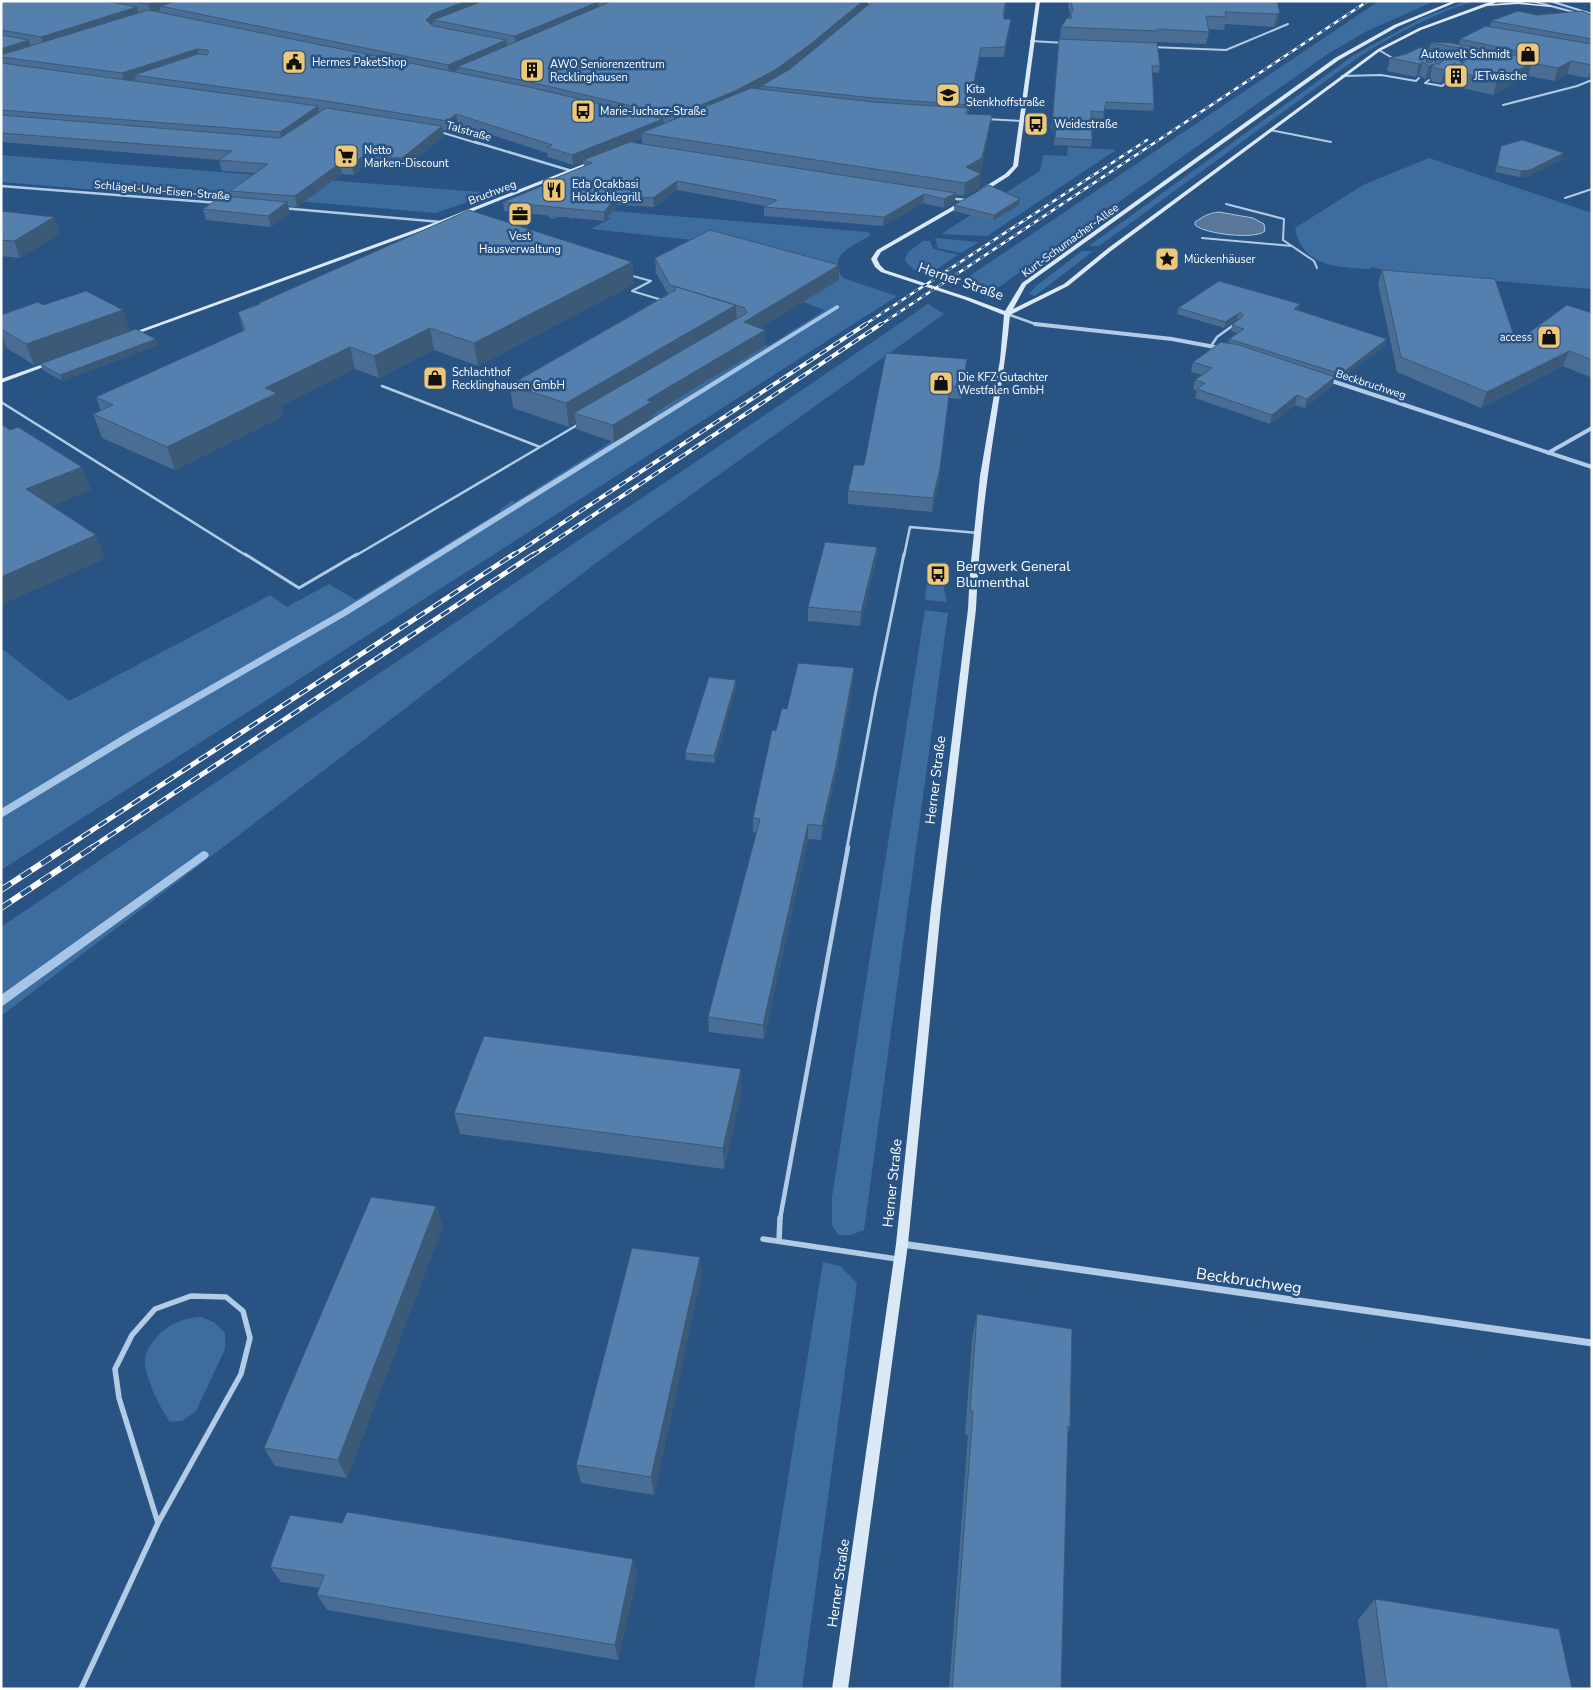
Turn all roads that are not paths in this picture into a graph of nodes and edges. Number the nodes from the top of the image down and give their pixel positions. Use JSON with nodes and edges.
{"nodes":[{"id":1,"x":851,"y":1,"type":"edge"},
{"id":2,"x":1038,"y":1,"type":"edge"},
{"id":3,"x":1457,"y":1,"type":"edge"},
{"id":4,"x":1496,"y":1,"type":"edge"},
{"id":5,"x":1532,"y":1,"type":"edge"},
{"id":6,"x":878,"y":2,"type":"edge"},
{"id":7,"x":1550,"y":4,"type":"edge"},
{"id":8,"x":1480,"y":6,"type":"junction"},
{"id":9,"x":872,"y":7,"type":"edge"},
{"id":10,"x":1592,"y":16,"type":"edge"},
{"id":11,"x":1288,"y":24,"type":"dead end"},
{"id":12,"x":1031,"y":41,"type":"junction"},
{"id":13,"x":1070,"y":43,"type":"edge"},
{"id":14,"x":1148,"y":47,"type":"edge"},
{"id":15,"x":1226,"y":50,"type":"joint"},
{"id":16,"x":1379,"y":50,"type":"junction"},
{"id":17,"x":1398,"y":62,"type":"edge"},
{"id":18,"x":1384,"y":72,"type":"dead end"},
{"id":19,"x":1397,"y":74,"type":"dead end"},
{"id":20,"x":1381,"y":75,"type":"junction"},
{"id":21,"x":1342,"y":76,"type":"junction"},
{"id":22,"x":1406,"y":76,"type":"edge"},
{"id":23,"x":1394,"y":77,"type":"junction"},
{"id":24,"x":1419,"y":78,"type":"edge"},
{"id":25,"x":1404,"y":79,"type":"junction"},
{"id":26,"x":1451,"y":79,"type":"edge"},
{"id":27,"x":1429,"y":80,"type":"dead end"},
{"id":28,"x":1592,"y":80,"type":"edge"},
{"id":29,"x":1503,"y":105,"type":"dead end"},
{"id":30,"x":981,"y":119,"type":"edge"},
{"id":31,"x":1021,"y":122,"type":"junction"},
{"id":32,"x":428,"y":130,"type":"edge"},
{"id":33,"x":1270,"y":130,"type":"junction"},
{"id":34,"x":1331,"y":142,"type":"dead end"},
{"id":35,"x":605,"y":158,"type":"edge"},
{"id":36,"x":572,"y":171,"type":"junction"},
{"id":37,"x":1,"y":186,"type":"edge"},
{"id":38,"x":1592,"y":189,"type":"edge"},
{"id":39,"x":946,"y":198,"type":"edge"},
{"id":40,"x":1565,"y":198,"type":"dead end"},
{"id":41,"x":966,"y":200,"type":"junction"},
{"id":42,"x":220,"y":203,"type":"edge"},
{"id":43,"x":1226,"y":204,"type":"dead end"},
{"id":44,"x":278,"y":208,"type":"edge"},
{"id":45,"x":444,"y":221,"type":"junction"},
{"id":46,"x":456,"y":223,"type":"edge"},
{"id":47,"x":1202,"y":238,"type":"dead end"},
{"id":48,"x":1292,"y":246,"type":"junction"},
{"id":49,"x":1317,"y":268,"type":"dead end"},
{"id":50,"x":623,"y":273,"type":"edge"},
{"id":51,"x":670,"y":303,"type":"edge"},
{"id":52,"x":1007,"y":314,"type":"junction"},
{"id":53,"x":1239,"y":321,"type":"edge"},
{"id":54,"x":123,"y":337,"type":"edge"},
{"id":55,"x":1211,"y":346,"type":"junction"},
{"id":56,"x":1229,"y":350,"type":"edge"},
{"id":57,"x":57,"y":361,"type":"edge"},
{"id":58,"x":1327,"y":380,"type":"edge"},
{"id":59,"x":1,"y":381,"type":"edge"},
{"id":60,"x":382,"y":386,"type":"dead end"},
{"id":61,"x":1,"y":402,"type":"edge"},
{"id":62,"x":583,"y":422,"type":"edge"},
{"id":63,"x":1592,"y":428,"type":"edge"},
{"id":64,"x":540,"y":447,"type":"junction"},
{"id":65,"x":1548,"y":453,"type":"junction"},
{"id":66,"x":1592,"y":467,"type":"edge"},
{"id":67,"x":978,"y":533,"type":"junction"},
{"id":68,"x":763,"y":1239,"type":"dead end"},
{"id":69,"x":779,"y":1240,"type":"junction"},
{"id":70,"x":902,"y":1244,"type":"junction"},
{"id":71,"x":900,"y":1260,"type":"junction"},
{"id":72,"x":1592,"y":1343,"type":"edge"},
{"id":73,"x":158,"y":1523,"type":"junction"},
{"id":74,"x":80,"y":1689,"type":"edge"},
{"id":75,"x":840,"y":1689,"type":"edge"}],
"edges":[{"from":1,"to":6,"type":"street"},
{"from":2,"to":12,"type":"main road","name":"Herner Straße"},
{"from":3,"to":52,"type":"main road","name":"Kurt-Schumacher-Allee"},
{"from":4,"to":8,"type":"main road"},
{"from":5,"to":7,"type":"street"},
{"from":6,"to":9,"type":"main road"},
{"from":7,"to":8,"type":"main road"},
{"from":7,"to":10,"type":"street"},
{"from":7,"to":10,"type":"street"},
{"from":8,"to":16,"type":"main road"},
{"from":11,"to":15,"type":"lane"},
{"from":12,"to":13,"type":"street"},
{"from":12,"to":31,"type":"main road","name":"Herner Straße"},
{"from":14,"to":15,"type":"street"},
{"from":16,"to":17,"type":"lane"},
{"from":16,"to":21,"type":"main road"},
{"from":18,"to":20,"type":"lane"},
{"from":19,"to":23,"type":"lane"},
{"from":20,"to":21,"type":"lane"},
{"from":20,"to":23,"type":"lane"},
{"from":21,"to":33,"type":"main road"},
{"from":22,"to":25,"type":"lane"},
{"from":23,"to":25,"type":"lane"},
{"from":24,"to":25,"type":"lane"},
{"from":26,"to":27,"type":"lane"},
{"from":28,"to":29,"type":"lane"},
{"from":30,"to":31,"type":"street"},
{"from":31,"to":41,"type":"main road","name":"Herner Straße"},
{"from":32,"to":36,"type":"street","name":"Talstraße"},
{"from":33,"to":34,"type":"street"},
{"from":33,"to":52,"type":"main road"},
{"from":35,"to":36,"type":"main road","name":"Bruchweg"},
{"from":36,"to":45,"type":"main road","name":"Bruchweg"},
{"from":37,"to":42,"type":"street","name":"Schlägel-Und-Eisen-Straße"},
{"from":38,"to":40,"type":"lane"},
{"from":39,"to":41,"type":"street"},
{"from":41,"to":52,"type":"main road","name":"Herner Straße"},
{"from":43,"to":48,"type":"lane"},
{"from":44,"to":45,"type":"street"},
{"from":45,"to":46,"type":"lane"},
{"from":45,"to":54,"type":"main road","name":"Bruchweg"},
{"from":47,"to":48,"type":"lane"},
{"from":48,"to":49,"type":"lane"},
{"from":50,"to":51,"type":"lane"},
{"from":52,"to":55,"type":"street"},
{"from":52,"to":67,"type":"main road","name":"Herner Straße"},
{"from":53,"to":55,"type":"lane"},
{"from":55,"to":56,"type":"street"},
{"from":57,"to":59,"type":"main road"},
{"from":58,"to":65,"type":"street","name":"Beckbruchweg"},
{"from":60,"to":64,"type":"lane"},
{"from":61,"to":64,"type":"lane"},
{"from":62,"to":64,"type":"lane"},
{"from":63,"to":65,"type":"street"},
{"from":65,"to":66,"type":"street","name":"Beckbruchweg"},
{"from":67,"to":69,"type":"lane"},
{"from":67,"to":70,"type":"main road","name":"Herner Straße"},
{"from":68,"to":69,"type":"lane"},
{"from":69,"to":71,"type":"lane"},
{"from":70,"to":71,"type":"main road","name":"Herner Straße"},
{"from":70,"to":72,"type":"street","name":"Beckbruchweg"},
{"from":71,"to":75,"type":"main road","name":"Herner Straße"},
{"from":73,"to":73,"type":"lane"},
{"from":73,"to":74,"type":"lane"}]}
